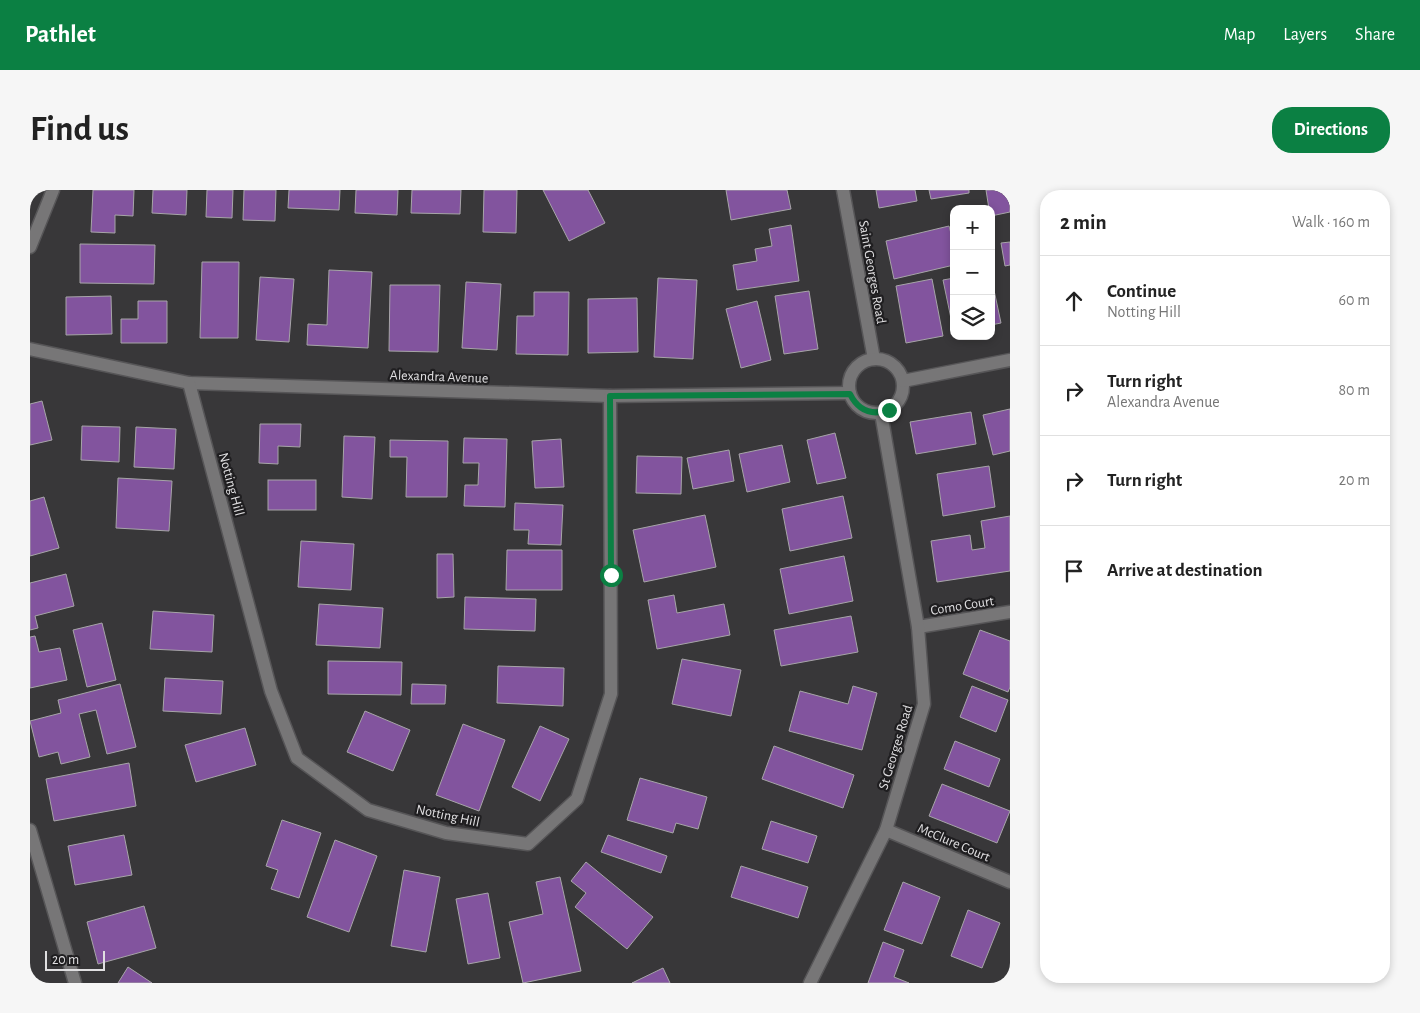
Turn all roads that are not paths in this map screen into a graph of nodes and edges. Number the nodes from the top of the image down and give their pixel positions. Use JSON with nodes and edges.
{"nodes":[{"id":1,"x":53,"y":190,"type":"edge"},
{"id":2,"x":843,"y":190,"type":"edge"},
{"id":3,"x":30,"y":247,"type":"edge"},
{"id":4,"x":30,"y":349,"type":"edge"},
{"id":5,"x":874,"y":359,"type":"junction"},
{"id":6,"x":1010,"y":360,"type":"edge"},
{"id":7,"x":903,"y":381,"type":"junction"},
{"id":8,"x":189,"y":383,"type":"junction"},
{"id":9,"x":850,"y":394,"type":"junction"},
{"id":10,"x":610,"y":396,"type":"junction"},
{"id":11,"x":881,"y":413,"type":"junction"},
{"id":12,"x":1010,"y":612,"type":"edge"},
{"id":13,"x":918,"y":627,"type":"junction"},
{"id":14,"x":30,"y":830,"type":"edge"},
{"id":15,"x":886,"y":830,"type":"junction"},
{"id":16,"x":1010,"y":882,"type":"edge"},
{"id":17,"x":75,"y":983,"type":"edge"},
{"id":18,"x":810,"y":983,"type":"edge"}],
"edges":[{"from":1,"to":3,"type":"street"},
{"from":2,"to":5,"type":"street","name":"Saint Georges Road"},
{"from":4,"to":8,"type":"street","name":"Alexandra Avenue"},
{"from":5,"to":7,"type":"street"},
{"from":5,"to":9,"type":"street"},
{"from":6,"to":7,"type":"street"},
{"from":7,"to":11,"type":"street"},
{"from":8,"to":10,"type":"street","name":"Alexandra Avenue"},
{"from":8,"to":10,"type":"street","name":"Notting Hill"},
{"from":9,"to":10,"type":"street","name":"Alexandra Avenue"},
{"from":9,"to":11,"type":"street"},
{"from":11,"to":13,"type":"street","name":"St Georges Road"},
{"from":12,"to":13,"type":"street","name":"Como Court"},
{"from":13,"to":15,"type":"street","name":"St Georges Road"},
{"from":14,"to":17,"type":"street"},
{"from":15,"to":16,"type":"street","name":"McClure Court"},
{"from":15,"to":18,"type":"street","name":"St Georges Road"}]}
